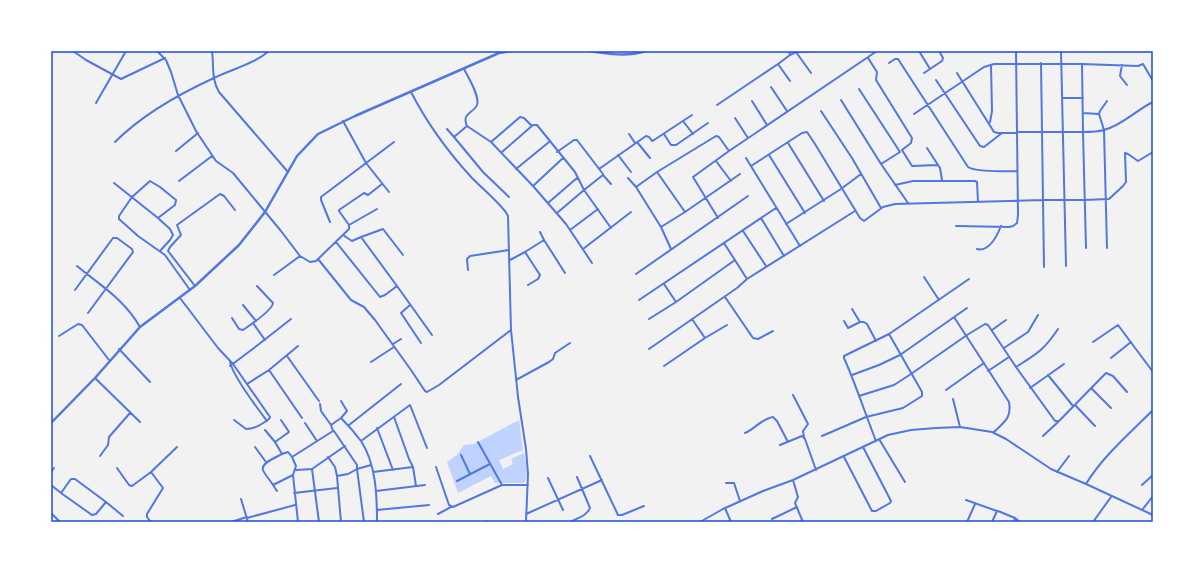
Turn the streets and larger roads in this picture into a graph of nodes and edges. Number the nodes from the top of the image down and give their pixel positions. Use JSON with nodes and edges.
{"nodes":[{"id":1,"x":73,"y":51,"type":"edge"},
{"id":2,"x":126,"y":51,"type":"edge"},
{"id":3,"x":157,"y":51,"type":"edge"},
{"id":4,"x":212,"y":51,"type":"edge"},
{"id":5,"x":269,"y":51,"type":"edge"},
{"id":6,"x":512,"y":51,"type":"edge"},
{"id":7,"x":589,"y":51,"type":"edge"},
{"id":8,"x":646,"y":51,"type":"edge"},
{"id":9,"x":789,"y":51,"type":"edge"},
{"id":10,"x":816,"y":51,"type":"edge"},
{"id":11,"x":877,"y":51,"type":"edge"},
{"id":12,"x":919,"y":51,"type":"edge"},
{"id":13,"x":939,"y":51,"type":"edge"},
{"id":14,"x":1016,"y":51,"type":"edge"},
{"id":15,"x":1061,"y":51,"type":"edge"},
{"id":16,"x":796,"y":52,"type":"junction"},
{"id":17,"x":790,"y":55,"type":"junction"},
{"id":18,"x":164,"y":58,"type":"junction"},
{"id":19,"x":868,"y":58,"type":"junction"},
{"id":20,"x":889,"y":63,"type":"dead end"},
{"id":21,"x":1041,"y":63,"type":"junction"},
{"id":22,"x":778,"y":64,"type":"junction"},
{"id":23,"x":991,"y":64,"type":"junction"},
{"id":24,"x":1016,"y":64,"type":"junction"},
{"id":25,"x":1062,"y":64,"type":"junction"},
{"id":26,"x":1082,"y":64,"type":"junction"},
{"id":27,"x":1122,"y":65,"type":"junction"},
{"id":28,"x":464,"y":69,"type":"junction"},
{"id":29,"x":930,"y":70,"type":"junction"},
{"id":30,"x":811,"y":73,"type":"dead end"},
{"id":31,"x":924,"y":73,"type":"dead end"},
{"id":32,"x":957,"y":73,"type":"dead end"},
{"id":33,"x":112,"y":74,"type":"junction"},
{"id":34,"x":214,"y":78,"type":"junction"},
{"id":35,"x":936,"y":80,"type":"dead end"},
{"id":36,"x":1153,"y":80,"type":"edge"},
{"id":37,"x":790,"y":81,"type":"dead end"},
{"id":38,"x":963,"y":82,"type":"junction"},
{"id":39,"x":1128,"y":85,"type":"dead end"},
{"id":40,"x":771,"y":87,"type":"dead end"},
{"id":41,"x":859,"y":89,"type":"dead end"},
{"id":42,"x":411,"y":92,"type":"junction"},
{"id":43,"x":946,"y":94,"type":"junction"},
{"id":44,"x":178,"y":95,"type":"junction"},
{"id":45,"x":1062,"y":98,"type":"junction"},
{"id":46,"x":1082,"y":98,"type":"junction"},
{"id":47,"x":841,"y":100,"type":"dead end"},
{"id":48,"x":752,"y":101,"type":"dead end"},
{"id":49,"x":1107,"y":101,"type":"dead end"},
{"id":50,"x":1153,"y":102,"type":"edge"},
{"id":51,"x":96,"y":103,"type":"dead end"},
{"id":52,"x":717,"y":105,"type":"dead end"},
{"id":53,"x":927,"y":105,"type":"junction"},
{"id":54,"x":821,"y":110,"type":"dead end"},
{"id":55,"x":787,"y":111,"type":"junction"},
{"id":56,"x":1083,"y":113,"type":"junction"},
{"id":57,"x":914,"y":114,"type":"dead end"},
{"id":58,"x":1099,"y":114,"type":"junction"},
{"id":59,"x":692,"y":115,"type":"dead end"},
{"id":60,"x":735,"y":118,"type":"dead end"},
{"id":61,"x":683,"y":121,"type":"junction"},
{"id":62,"x":343,"y":122,"type":"junction"},
{"id":63,"x":708,"y":123,"type":"dead end"},
{"id":64,"x":990,"y":124,"type":"junction"},
{"id":65,"x":767,"y":125,"type":"junction"},
{"id":66,"x":467,"y":126,"type":"junction"},
{"id":67,"x":532,"y":126,"type":"junction"},
{"id":68,"x":447,"y":129,"type":"dead end"},
{"id":69,"x":1104,"y":130,"type":"junction"},
{"id":70,"x":1017,"y":132,"type":"junction"},
{"id":71,"x":1041,"y":132,"type":"junction"},
{"id":72,"x":1063,"y":132,"type":"junction"},
{"id":73,"x":1082,"y":132,"type":"junction"},
{"id":74,"x":198,"y":133,"type":"junction"},
{"id":75,"x":1002,"y":133,"type":"junction"},
{"id":76,"x":629,"y":134,"type":"dead end"},
{"id":77,"x":664,"y":134,"type":"junction"},
{"id":78,"x":693,"y":134,"type":"junction"},
{"id":79,"x":454,"y":138,"type":"junction"},
{"id":80,"x":748,"y":138,"type":"junction"},
{"id":81,"x":115,"y":142,"type":"dead end"},
{"id":82,"x":394,"y":142,"type":"dead end"},
{"id":83,"x":492,"y":142,"type":"junction"},
{"id":84,"x":550,"y":142,"type":"junction"},
{"id":85,"x":636,"y":142,"type":"junction"},
{"id":86,"x":788,"y":143,"type":"junction"},
{"id":87,"x":927,"y":148,"type":"dead end"},
{"id":88,"x":176,"y":151,"type":"dead end"},
{"id":89,"x":729,"y":151,"type":"junction"},
{"id":90,"x":502,"y":152,"type":"junction"},
{"id":91,"x":557,"y":152,"type":"junction"},
{"id":92,"x":1153,"y":152,"type":"edge"},
{"id":93,"x":618,"y":155,"type":"junction"},
{"id":94,"x":769,"y":155,"type":"junction"},
{"id":95,"x":212,"y":156,"type":"junction"},
{"id":96,"x":563,"y":158,"type":"junction"},
{"id":97,"x":650,"y":158,"type":"dead end"},
{"id":98,"x":746,"y":158,"type":"dead end"},
{"id":99,"x":716,"y":160,"type":"junction"},
{"id":100,"x":366,"y":163,"type":"junction"},
{"id":101,"x":882,"y":164,"type":"junction"},
{"id":102,"x":938,"y":165,"type":"junction"},
{"id":103,"x":752,"y":166,"type":"junction"},
{"id":104,"x":516,"y":169,"type":"junction"},
{"id":105,"x":599,"y":169,"type":"junction"},
{"id":106,"x":1017,"y":171,"type":"junction"},
{"id":107,"x":288,"y":172,"type":"junction"},
{"id":108,"x":631,"y":172,"type":"dead end"},
{"id":109,"x":657,"y":172,"type":"junction"},
{"id":110,"x":740,"y":174,"type":"dead end"},
{"id":111,"x":861,"y":174,"type":"junction"},
{"id":112,"x":604,"y":175,"type":"junction"},
{"id":113,"x":577,"y":178,"type":"junction"},
{"id":114,"x":628,"y":178,"type":"dead end"},
{"id":115,"x":942,"y":180,"type":"junction"},
{"id":116,"x":180,"y":181,"type":"dead end"},
{"id":117,"x":731,"y":181,"type":"junction"},
{"id":118,"x":114,"y":183,"type":"dead end"},
{"id":119,"x":382,"y":184,"type":"junction"},
{"id":120,"x":611,"y":184,"type":"dead end"},
{"id":121,"x":895,"y":185,"type":"junction"},
{"id":122,"x":533,"y":186,"type":"junction"},
{"id":123,"x":636,"y":187,"type":"junction"},
{"id":124,"x":841,"y":189,"type":"junction"},
{"id":125,"x":584,"y":190,"type":"junction"},
{"id":126,"x":389,"y":192,"type":"dead end"},
{"id":127,"x":748,"y":196,"type":"dead end"},
{"id":128,"x":132,"y":197,"type":"junction"},
{"id":129,"x":509,"y":197,"type":"dead end"},
{"id":130,"x":706,"y":198,"type":"junction"},
{"id":131,"x":1043,"y":200,"type":"junction"},
{"id":132,"x":1064,"y":200,"type":"junction"},
{"id":133,"x":1084,"y":200,"type":"junction"},
{"id":134,"x":1106,"y":200,"type":"junction"},
{"id":135,"x":824,"y":201,"type":"junction"},
{"id":136,"x":1017,"y":201,"type":"junction"},
{"id":137,"x":978,"y":202,"type":"junction"},
{"id":138,"x":548,"y":203,"type":"junction"},
{"id":139,"x":908,"y":203,"type":"junction"},
{"id":140,"x":776,"y":208,"type":"junction"},
{"id":141,"x":881,"y":208,"type":"junction"},
{"id":142,"x":377,"y":209,"type":"dead end"},
{"id":143,"x":598,"y":209,"type":"junction"},
{"id":144,"x":234,"y":210,"type":"dead end"},
{"id":145,"x":855,"y":211,"type":"junction"},
{"id":146,"x":265,"y":212,"type":"junction"},
{"id":147,"x":631,"y":212,"type":"dead end"},
{"id":148,"x":685,"y":212,"type":"junction"},
{"id":149,"x":557,"y":213,"type":"junction"},
{"id":150,"x":805,"y":213,"type":"junction"},
{"id":151,"x":158,"y":218,"type":"junction"},
{"id":152,"x":718,"y":218,"type":"junction"},
{"id":153,"x":761,"y":218,"type":"junction"},
{"id":154,"x":330,"y":222,"type":"dead end"},
{"id":155,"x":786,"y":224,"type":"junction"},
{"id":156,"x":349,"y":225,"type":"junction"},
{"id":157,"x":956,"y":226,"type":"dead end"},
{"id":158,"x":1001,"y":226,"type":"junction"},
{"id":159,"x":661,"y":227,"type":"junction"},
{"id":160,"x":611,"y":228,"type":"junction"},
{"id":161,"x":570,"y":230,"type":"junction"},
{"id":162,"x":742,"y":230,"type":"junction"},
{"id":163,"x":540,"y":232,"type":"dead end"},
{"id":164,"x":343,"y":235,"type":"junction"},
{"id":165,"x":361,"y":237,"type":"junction"},
{"id":166,"x":544,"y":240,"type":"junction"},
{"id":167,"x":336,"y":242,"type":"junction"},
{"id":168,"x":724,"y":243,"type":"junction"},
{"id":169,"x":800,"y":246,"type":"junction"},
{"id":170,"x":1086,"y":248,"type":"dead end"},
{"id":171,"x":1107,"y":248,"type":"dead end"},
{"id":172,"x":583,"y":249,"type":"junction"},
{"id":173,"x":671,"y":249,"type":"junction"},
{"id":174,"x":977,"y":249,"type":"dead end"},
{"id":175,"x":509,"y":250,"type":"junction"},
{"id":176,"x":160,"y":251,"type":"junction"},
{"id":177,"x":525,"y":252,"type":"junction"},
{"id":178,"x":403,"y":255,"type":"dead end"},
{"id":179,"x":300,"y":256,"type":"junction"},
{"id":180,"x":784,"y":256,"type":"junction"},
{"id":181,"x":318,"y":259,"type":"junction"},
{"id":182,"x":509,"y":260,"type":"junction"},
{"id":183,"x":735,"y":260,"type":"junction"},
{"id":184,"x":592,"y":263,"type":"dead end"},
{"id":185,"x":77,"y":266,"type":"dead end"},
{"id":186,"x":766,"y":266,"type":"junction"},
{"id":187,"x":1044,"y":266,"type":"dead end"},
{"id":188,"x":1066,"y":266,"type":"dead end"},
{"id":189,"x":468,"y":270,"type":"dead end"},
{"id":190,"x":565,"y":273,"type":"dead end"},
{"id":191,"x":86,"y":274,"type":"junction"},
{"id":192,"x":636,"y":274,"type":"dead end"},
{"id":193,"x":274,"y":276,"type":"dead end"},
{"id":194,"x":924,"y":277,"type":"dead end"},
{"id":195,"x":747,"y":279,"type":"junction"},
{"id":196,"x":969,"y":279,"type":"dead end"},
{"id":197,"x":664,"y":284,"type":"junction"},
{"id":198,"x":528,"y":285,"type":"dead end"},
{"id":199,"x":195,"y":286,"type":"junction"},
{"id":200,"x":257,"y":286,"type":"dead end"},
{"id":201,"x":397,"y":286,"type":"junction"},
{"id":202,"x":106,"y":288,"type":"junction"},
{"id":203,"x":75,"y":290,"type":"dead end"},
{"id":204,"x":190,"y":290,"type":"junction"},
{"id":205,"x":725,"y":297,"type":"junction"},
{"id":206,"x":180,"y":298,"type":"junction"},
{"id":207,"x":639,"y":300,"type":"dead end"},
{"id":208,"x":938,"y":300,"type":"junction"},
{"id":209,"x":676,"y":302,"type":"junction"},
{"id":210,"x":243,"y":305,"type":"dead end"},
{"id":211,"x":410,"y":305,"type":"junction"},
{"id":212,"x":967,"y":308,"type":"dead end"},
{"id":213,"x":852,"y":309,"type":"dead end"},
{"id":214,"x":88,"y":313,"type":"dead end"},
{"id":215,"x":1038,"y":315,"type":"dead end"},
{"id":216,"x":954,"y":317,"type":"junction"},
{"id":217,"x":232,"y":318,"type":"dead end"},
{"id":218,"x":291,"y":319,"type":"dead end"},
{"id":219,"x":649,"y":319,"type":"dead end"},
{"id":220,"x":692,"y":319,"type":"junction"},
{"id":221,"x":1006,"y":320,"type":"dead end"},
{"id":222,"x":256,"y":321,"type":"junction"},
{"id":223,"x":844,"y":321,"type":"dead end"},
{"id":224,"x":860,"y":322,"type":"junction"},
{"id":225,"x":253,"y":323,"type":"junction"},
{"id":226,"x":727,"y":325,"type":"dead end"},
{"id":227,"x":140,"y":327,"type":"junction"},
{"id":228,"x":1058,"y":328,"type":"dead end"},
{"id":229,"x":511,"y":330,"type":"junction"},
{"id":230,"x":992,"y":330,"type":"junction"},
{"id":231,"x":773,"y":331,"type":"dead end"},
{"id":232,"x":889,"y":334,"type":"junction"},
{"id":233,"x":432,"y":335,"type":"dead end"},
{"id":234,"x":967,"y":335,"type":"junction"},
{"id":235,"x":59,"y":336,"type":"dead end"},
{"id":236,"x":705,"y":338,"type":"junction"},
{"id":237,"x":401,"y":339,"type":"dead end"},
{"id":238,"x":265,"y":340,"type":"junction"},
{"id":239,"x":876,"y":341,"type":"junction"},
{"id":240,"x":1093,"y":342,"type":"dead end"},
{"id":241,"x":1131,"y":342,"type":"junction"},
{"id":242,"x":421,"y":343,"type":"dead end"},
{"id":243,"x":570,"y":343,"type":"dead end"},
{"id":244,"x":298,"y":346,"type":"dead end"},
{"id":245,"x":394,"y":346,"type":"junction"},
{"id":246,"x":1004,"y":348,"type":"junction"},
{"id":247,"x":119,"y":349,"type":"junction"},
{"id":248,"x":649,"y":349,"type":"dead end"},
{"id":249,"x":900,"y":355,"type":"junction"},
{"id":250,"x":287,"y":356,"type":"junction"},
{"id":251,"x":1009,"y":357,"type":"junction"},
{"id":252,"x":1111,"y":358,"type":"dead end"},
{"id":253,"x":109,"y":360,"type":"junction"},
{"id":254,"x":230,"y":361,"type":"junction"},
{"id":255,"x":371,"y":362,"type":"dead end"},
{"id":256,"x":984,"y":363,"type":"junction"},
{"id":257,"x":233,"y":364,"type":"junction"},
{"id":258,"x":1064,"y":364,"type":"dead end"},
{"id":259,"x":230,"y":366,"type":"junction"},
{"id":260,"x":664,"y":366,"type":"dead end"},
{"id":261,"x":1016,"y":368,"type":"junction"},
{"id":262,"x":269,"y":370,"type":"junction"},
{"id":263,"x":988,"y":371,"type":"junction"},
{"id":264,"x":1153,"y":372,"type":"edge"},
{"id":265,"x":911,"y":374,"type":"junction"},
{"id":266,"x":852,"y":375,"type":"junction"},
{"id":267,"x":1048,"y":375,"type":"junction"},
{"id":268,"x":95,"y":378,"type":"junction"},
{"id":269,"x":516,"y":380,"type":"junction"},
{"id":270,"x":150,"y":382,"type":"dead end"},
{"id":271,"x":247,"y":384,"type":"junction"},
{"id":272,"x":401,"y":384,"type":"dead end"},
{"id":273,"x":1030,"y":388,"type":"junction"},
{"id":274,"x":1091,"y":388,"type":"junction"},
{"id":275,"x":946,"y":390,"type":"dead end"},
{"id":276,"x":252,"y":391,"type":"junction"},
{"id":277,"x":1127,"y":392,"type":"dead end"},
{"id":278,"x":248,"y":393,"type":"junction"},
{"id":279,"x":793,"y":395,"type":"dead end"},
{"id":280,"x":859,"y":396,"type":"junction"},
{"id":281,"x":953,"y":399,"type":"dead end"},
{"id":282,"x":318,"y":401,"type":"dead end"},
{"id":283,"x":341,"y":401,"type":"dead end"},
{"id":284,"x":320,"y":404,"type":"dead end"},
{"id":285,"x":1074,"y":406,"type":"junction"},
{"id":286,"x":1111,"y":408,"type":"dead end"},
{"id":287,"x":1153,"y":410,"type":"edge"},
{"id":288,"x":130,"y":413,"type":"junction"},
{"id":289,"x":394,"y":417,"type":"junction"},
{"id":290,"x":866,"y":417,"type":"junction"},
{"id":291,"x":302,"y":418,"type":"dead end"},
{"id":292,"x":341,"y":418,"type":"junction"},
{"id":293,"x":234,"y":420,"type":"dead end"},
{"id":294,"x":281,"y":420,"type":"dead end"},
{"id":295,"x":267,"y":421,"type":"junction"},
{"id":296,"x":1059,"y":421,"type":"junction"},
{"id":297,"x":140,"y":422,"type":"dead end"},
{"id":298,"x":51,"y":423,"type":"edge"},
{"id":299,"x":305,"y":423,"type":"dead end"},
{"id":300,"x":331,"y":425,"type":"junction"},
{"id":301,"x":348,"y":426,"type":"junction"},
{"id":302,"x":1095,"y":426,"type":"dead end"},
{"id":303,"x":960,"y":427,"type":"junction"},
{"id":304,"x":378,"y":428,"type":"junction"},
{"id":305,"x":265,"y":430,"type":"dead end"},
{"id":306,"x":333,"y":431,"type":"junction"},
{"id":307,"x":994,"y":432,"type":"junction"},
{"id":308,"x":745,"y":433,"type":"dead end"},
{"id":309,"x":822,"y":436,"type":"dead end"},
{"id":310,"x":1043,"y":436,"type":"dead end"},
{"id":311,"x":804,"y":437,"type":"junction"},
{"id":312,"x":879,"y":439,"type":"junction"},
{"id":313,"x":317,"y":441,"type":"junction"},
{"id":314,"x":361,"y":441,"type":"junction"},
{"id":315,"x":876,"y":441,"type":"junction"},
{"id":316,"x":275,"y":442,"type":"junction"},
{"id":317,"x":478,"y":442,"type":"dead end"},
{"id":318,"x":788,"y":442,"type":"junction"},
{"id":319,"x":780,"y":445,"type":"dead end"},
{"id":320,"x":345,"y":446,"type":"junction"},
{"id":321,"x":177,"y":447,"type":"dead end"},
{"id":322,"x":255,"y":447,"type":"dead end"},
{"id":323,"x":862,"y":447,"type":"junction"},
{"id":324,"x":427,"y":448,"type":"dead end"},
{"id":325,"x":282,"y":454,"type":"junction"},
{"id":326,"x":461,"y":454,"type":"dead end"},
{"id":327,"x":100,"y":456,"type":"dead end"},
{"id":328,"x":590,"y":456,"type":"dead end"},
{"id":329,"x":1069,"y":456,"type":"dead end"},
{"id":330,"x":292,"y":457,"type":"junction"},
{"id":331,"x":328,"y":457,"type":"junction"},
{"id":332,"x":844,"y":457,"type":"junction"},
{"id":333,"x":266,"y":463,"type":"junction"},
{"id":334,"x":490,"y":464,"type":"junction"},
{"id":335,"x":371,"y":465,"type":"junction"},
{"id":336,"x":413,"y":467,"type":"junction"},
{"id":337,"x":436,"y":467,"type":"dead end"},
{"id":338,"x":54,"y":468,"type":"dead end"},
{"id":339,"x":117,"y":468,"type":"dead end"},
{"id":340,"x":312,"y":469,"type":"junction"},
{"id":341,"x":357,"y":469,"type":"junction"},
{"id":342,"x":296,"y":470,"type":"junction"},
{"id":343,"x":393,"y":470,"type":"junction"},
{"id":344,"x":816,"y":470,"type":"junction"},
{"id":345,"x":51,"y":472,"type":"edge"},
{"id":346,"x":151,"y":472,"type":"junction"},
{"id":347,"x":373,"y":472,"type":"junction"},
{"id":348,"x":1057,"y":472,"type":"junction"},
{"id":349,"x":470,"y":474,"type":"junction"},
{"id":350,"x":293,"y":475,"type":"junction"},
{"id":351,"x":1153,"y":475,"type":"edge"},
{"id":352,"x":337,"y":476,"type":"junction"},
{"id":353,"x":577,"y":477,"type":"dead end"},
{"id":354,"x":548,"y":478,"type":"dead end"},
{"id":355,"x":602,"y":480,"type":"junction"},
{"id":356,"x":794,"y":480,"type":"junction"},
{"id":357,"x":456,"y":481,"type":"dead end"},
{"id":358,"x":905,"y":482,"type":"dead end"},
{"id":359,"x":726,"y":483,"type":"dead end"},
{"id":360,"x":1086,"y":484,"type":"junction"},
{"id":361,"x":51,"y":485,"type":"edge"},
{"id":362,"x":273,"y":485,"type":"junction"},
{"id":363,"x":425,"y":485,"type":"dead end"},
{"id":364,"x":502,"y":485,"type":"junction"},
{"id":365,"x":528,"y":485,"type":"junction"},
{"id":366,"x":1142,"y":485,"type":"dead end"},
{"id":367,"x":416,"y":486,"type":"junction"},
{"id":368,"x":337,"y":488,"type":"junction"},
{"id":369,"x":582,"y":489,"type":"junction"},
{"id":370,"x":315,"y":490,"type":"junction"},
{"id":371,"x":277,"y":491,"type":"dead end"},
{"id":372,"x":376,"y":491,"type":"junction"},
{"id":373,"x":61,"y":493,"type":"junction"},
{"id":374,"x":294,"y":493,"type":"junction"},
{"id":375,"x":1111,"y":496,"type":"junction"},
{"id":376,"x":1153,"y":496,"type":"edge"},
{"id":377,"x":241,"y":499,"type":"dead end"},
{"id":378,"x":558,"y":499,"type":"junction"},
{"id":379,"x":966,"y":500,"type":"dead end"},
{"id":380,"x":740,"y":501,"type":"junction"},
{"id":381,"x":106,"y":502,"type":"junction"},
{"id":382,"x":975,"y":504,"type":"junction"},
{"id":383,"x":295,"y":505,"type":"junction"},
{"id":384,"x":429,"y":505,"type":"dead end"},
{"id":385,"x":644,"y":506,"type":"dead end"},
{"id":386,"x":451,"y":507,"type":"junction"},
{"id":387,"x":797,"y":507,"type":"junction"},
{"id":388,"x":725,"y":508,"type":"junction"},
{"id":389,"x":377,"y":510,"type":"junction"},
{"id":390,"x":563,"y":510,"type":"dead end"},
{"id":391,"x":1142,"y":510,"type":"junction"},
{"id":392,"x":997,"y":511,"type":"junction"},
{"id":393,"x":51,"y":512,"type":"edge"},
{"id":394,"x":438,"y":514,"type":"dead end"},
{"id":395,"x":526,"y":514,"type":"junction"},
{"id":396,"x":1153,"y":515,"type":"edge"},
{"id":397,"x":123,"y":516,"type":"dead end"},
{"id":398,"x":247,"y":517,"type":"junction"},
{"id":399,"x":1015,"y":518,"type":"junction"},
{"id":400,"x":772,"y":519,"type":"dead end"},
{"id":401,"x":60,"y":522,"type":"edge"},
{"id":402,"x":151,"y":522,"type":"edge"},
{"id":403,"x":231,"y":522,"type":"edge"},
{"id":404,"x":248,"y":522,"type":"edge"},
{"id":405,"x":298,"y":522,"type":"edge"},
{"id":406,"x":319,"y":522,"type":"edge"},
{"id":407,"x":341,"y":522,"type":"edge"},
{"id":408,"x":364,"y":522,"type":"edge"},
{"id":409,"x":377,"y":522,"type":"edge"},
{"id":410,"x":428,"y":522,"type":"edge"},
{"id":411,"x":431,"y":522,"type":"edge"},
{"id":412,"x":526,"y":522,"type":"edge"},
{"id":413,"x":570,"y":522,"type":"edge"},
{"id":414,"x":700,"y":522,"type":"edge"},
{"id":415,"x":731,"y":522,"type":"edge"},
{"id":416,"x":803,"y":522,"type":"edge"},
{"id":417,"x":967,"y":522,"type":"edge"},
{"id":418,"x":992,"y":522,"type":"edge"},
{"id":419,"x":1014,"y":522,"type":"edge"},
{"id":420,"x":1020,"y":522,"type":"edge"},
{"id":421,"x":1093,"y":522,"type":"edge"}],
"edges":[{"from":1,"to":33,"type":"street"},
{"from":2,"to":33,"type":"street"},
{"from":3,"to":18,"type":"street"},
{"from":4,"to":34,"type":"street"},
{"from":5,"to":34,"type":"street"},
{"from":6,"to":28,"type":"street"},
{"from":7,"to":8,"type":"street"},
{"from":9,"to":17,"type":"street"},
{"from":10,"to":16,"type":"street"},
{"from":11,"to":19,"type":"street"},
{"from":12,"to":29,"type":"street"},
{"from":13,"to":29,"type":"street"},
{"from":14,"to":24,"type":"street"},
{"from":15,"to":25,"type":"street"},
{"from":16,"to":17,"type":"street"},
{"from":16,"to":30,"type":"street"},
{"from":17,"to":22,"type":"street"},
{"from":18,"to":33,"type":"street"},
{"from":18,"to":44,"type":"street"},
{"from":19,"to":55,"type":"street"},
{"from":19,"to":102,"type":"street"},
{"from":20,"to":53,"type":"street"},
{"from":21,"to":24,"type":"street"},
{"from":21,"to":25,"type":"street"},
{"from":21,"to":71,"type":"street"},
{"from":22,"to":37,"type":"street"},
{"from":22,"to":52,"type":"street"},
{"from":23,"to":24,"type":"street"},
{"from":23,"to":38,"type":"street"},
{"from":23,"to":64,"type":"street"},
{"from":24,"to":70,"type":"street"},
{"from":25,"to":26,"type":"street"},
{"from":25,"to":45,"type":"street"},
{"from":26,"to":27,"type":"street"},
{"from":26,"to":46,"type":"street"},
{"from":27,"to":36,"type":"street"},
{"from":27,"to":39,"type":"street"},
{"from":28,"to":42,"type":"street"},
{"from":28,"to":66,"type":"street"},
{"from":29,"to":31,"type":"street"},
{"from":32,"to":38,"type":"street"},
{"from":33,"to":51,"type":"street"},
{"from":34,"to":44,"type":"street"},
{"from":34,"to":107,"type":"street"},
{"from":35,"to":43,"type":"street"},
{"from":38,"to":43,"type":"street"},
{"from":38,"to":64,"type":"street"},
{"from":40,"to":55,"type":"street"},
{"from":41,"to":101,"type":"street"},
{"from":42,"to":62,"type":"street"},
{"from":42,"to":175,"type":"street"},
{"from":43,"to":53,"type":"street"},
{"from":43,"to":75,"type":"street"},
{"from":44,"to":74,"type":"street"},
{"from":44,"to":81,"type":"street"},
{"from":45,"to":46,"type":"street"},
{"from":45,"to":72,"type":"street"},
{"from":46,"to":56,"type":"street"},
{"from":47,"to":101,"type":"street"},
{"from":48,"to":65,"type":"street"},
{"from":49,"to":58,"type":"street"},
{"from":50,"to":69,"type":"street"},
{"from":53,"to":57,"type":"street"},
{"from":53,"to":106,"type":"street"},
{"from":54,"to":111,"type":"street"},
{"from":55,"to":65,"type":"street"},
{"from":56,"to":58,"type":"street"},
{"from":56,"to":73,"type":"street"},
{"from":58,"to":69,"type":"street"},
{"from":59,"to":61,"type":"street"},
{"from":60,"to":80,"type":"street"},
{"from":61,"to":77,"type":"street"},
{"from":61,"to":78,"type":"street"},
{"from":62,"to":100,"type":"street"},
{"from":62,"to":107,"type":"street"},
{"from":63,"to":78,"type":"street"},
{"from":64,"to":75,"type":"street"},
{"from":65,"to":80,"type":"street"},
{"from":66,"to":79,"type":"street"},
{"from":66,"to":83,"type":"street"},
{"from":67,"to":83,"type":"street"},
{"from":67,"to":84,"type":"street"},
{"from":67,"to":90,"type":"street"},
{"from":68,"to":79,"type":"street"},
{"from":69,"to":73,"type":"street"},
{"from":69,"to":134,"type":"street"},
{"from":70,"to":71,"type":"street"},
{"from":70,"to":75,"type":"street"},
{"from":70,"to":106,"type":"street"},
{"from":71,"to":72,"type":"street"},
{"from":71,"to":131,"type":"street"},
{"from":72,"to":73,"type":"street"},
{"from":72,"to":132,"type":"street"},
{"from":73,"to":133,"type":"street"},
{"from":74,"to":88,"type":"street"},
{"from":74,"to":95,"type":"street"},
{"from":76,"to":85,"type":"street"},
{"from":77,"to":78,"type":"street"},
{"from":77,"to":85,"type":"street"},
{"from":79,"to":129,"type":"street"},
{"from":80,"to":89,"type":"street"},
{"from":82,"to":100,"type":"street"},
{"from":83,"to":90,"type":"street"},
{"from":84,"to":91,"type":"street"},
{"from":84,"to":104,"type":"street"},
{"from":85,"to":93,"type":"street"},
{"from":85,"to":97,"type":"street"},
{"from":86,"to":94,"type":"street"},
{"from":86,"to":124,"type":"street"},
{"from":86,"to":135,"type":"street"},
{"from":87,"to":102,"type":"street"},
{"from":89,"to":99,"type":"street"},
{"from":89,"to":109,"type":"street"},
{"from":90,"to":104,"type":"street"},
{"from":91,"to":96,"type":"street"},
{"from":91,"to":105,"type":"street"},
{"from":92,"to":134,"type":"street"},
{"from":93,"to":105,"type":"street"},
{"from":93,"to":108,"type":"street"},
{"from":94,"to":103,"type":"street"},
{"from":94,"to":150,"type":"street"},
{"from":95,"to":116,"type":"street"},
{"from":95,"to":146,"type":"street"},
{"from":96,"to":113,"type":"street"},
{"from":96,"to":122,"type":"street"},
{"from":98,"to":103,"type":"street"},
{"from":99,"to":117,"type":"street"},
{"from":99,"to":130,"type":"street"},
{"from":100,"to":119,"type":"street"},
{"from":100,"to":154,"type":"street"},
{"from":101,"to":121,"type":"street"},
{"from":102,"to":115,"type":"street"},
{"from":103,"to":140,"type":"street"},
{"from":104,"to":122,"type":"street"},
{"from":105,"to":112,"type":"street"},
{"from":106,"to":136,"type":"street"},
{"from":107,"to":146,"type":"street"},
{"from":109,"to":123,"type":"street"},
{"from":109,"to":148,"type":"street"},
{"from":110,"to":117,"type":"street"},
{"from":111,"to":124,"type":"street"},
{"from":111,"to":141,"type":"street"},
{"from":112,"to":120,"type":"street"},
{"from":112,"to":125,"type":"street"},
{"from":113,"to":125,"type":"street"},
{"from":113,"to":138,"type":"street"},
{"from":114,"to":123,"type":"street"},
{"from":115,"to":121,"type":"street"},
{"from":115,"to":137,"type":"street"},
{"from":117,"to":130,"type":"street"},
{"from":118,"to":128,"type":"street"},
{"from":119,"to":126,"type":"street"},
{"from":119,"to":156,"type":"street"},
{"from":121,"to":139,"type":"street"},
{"from":122,"to":138,"type":"street"},
{"from":123,"to":159,"type":"street"},
{"from":124,"to":135,"type":"street"},
{"from":124,"to":145,"type":"street"},
{"from":125,"to":143,"type":"street"},
{"from":125,"to":149,"type":"street"},
{"from":127,"to":152,"type":"street"},
{"from":128,"to":151,"type":"street"},
{"from":128,"to":151,"type":"street"},
{"from":128,"to":176,"type":"street"},
{"from":130,"to":148,"type":"street"},
{"from":130,"to":152,"type":"street"},
{"from":131,"to":132,"type":"street"},
{"from":131,"to":136,"type":"street"},
{"from":131,"to":187,"type":"street"},
{"from":132,"to":133,"type":"street"},
{"from":132,"to":188,"type":"street"},
{"from":133,"to":134,"type":"street"},
{"from":133,"to":170,"type":"street"},
{"from":134,"to":171,"type":"street"},
{"from":135,"to":150,"type":"street"},
{"from":136,"to":137,"type":"street"},
{"from":136,"to":158,"type":"street"},
{"from":137,"to":139,"type":"street"},
{"from":138,"to":149,"type":"street"},
{"from":139,"to":141,"type":"street"},
{"from":140,"to":153,"type":"street"},
{"from":140,"to":155,"type":"street"},
{"from":141,"to":145,"type":"street"},
{"from":142,"to":156,"type":"street"},
{"from":143,"to":160,"type":"street"},
{"from":143,"to":161,"type":"street"},
{"from":144,"to":199,"type":"street"},
{"from":145,"to":169,"type":"street"},
{"from":146,"to":179,"type":"street"},
{"from":146,"to":199,"type":"street"},
{"from":147,"to":160,"type":"street"},
{"from":148,"to":159,"type":"street"},
{"from":149,"to":161,"type":"street"},
{"from":150,"to":155,"type":"street"},
{"from":151,"to":176,"type":"street"},
{"from":152,"to":173,"type":"street"},
{"from":153,"to":162,"type":"street"},
{"from":153,"to":180,"type":"street"},
{"from":155,"to":169,"type":"street"},
{"from":156,"to":164,"type":"street"},
{"from":157,"to":158,"type":"street"},
{"from":158,"to":174,"type":"street"},
{"from":159,"to":173,"type":"street"},
{"from":160,"to":172,"type":"street"},
{"from":161,"to":172,"type":"street"},
{"from":162,"to":168,"type":"street"},
{"from":162,"to":186,"type":"street"},
{"from":163,"to":166,"type":"street"},
{"from":164,"to":165,"type":"street"},
{"from":164,"to":167,"type":"street"},
{"from":165,"to":178,"type":"street"},
{"from":165,"to":201,"type":"street"},
{"from":166,"to":177,"type":"street"},
{"from":166,"to":190,"type":"street"},
{"from":167,"to":181,"type":"street"},
{"from":167,"to":201,"type":"street"},
{"from":168,"to":183,"type":"street"},
{"from":168,"to":197,"type":"street"},
{"from":169,"to":180,"type":"street"},
{"from":172,"to":184,"type":"street"},
{"from":173,"to":192,"type":"street"},
{"from":175,"to":182,"type":"street"},
{"from":175,"to":189,"type":"street"},
{"from":176,"to":204,"type":"street"},
{"from":177,"to":182,"type":"street"},
{"from":177,"to":198,"type":"street"},
{"from":179,"to":181,"type":"street"},
{"from":179,"to":193,"type":"street"},
{"from":180,"to":186,"type":"street"},
{"from":181,"to":245,"type":"street"},
{"from":182,"to":229,"type":"street"},
{"from":183,"to":195,"type":"street"},
{"from":183,"to":209,"type":"street"},
{"from":185,"to":191,"type":"street"},
{"from":186,"to":195,"type":"street"},
{"from":191,"to":202,"type":"street"},
{"from":191,"to":202,"type":"street"},
{"from":191,"to":203,"type":"street"},
{"from":194,"to":208,"type":"street"},
{"from":195,"to":205,"type":"street"},
{"from":196,"to":208,"type":"street"},
{"from":197,"to":207,"type":"street"},
{"from":197,"to":209,"type":"street"},
{"from":199,"to":204,"type":"street"},
{"from":200,"to":222,"type":"street"},
{"from":201,"to":211,"type":"street"},
{"from":202,"to":214,"type":"street"},
{"from":202,"to":227,"type":"street"},
{"from":204,"to":206,"type":"street"},
{"from":205,"to":220,"type":"street"},
{"from":205,"to":231,"type":"street"},
{"from":206,"to":227,"type":"street"},
{"from":206,"to":254,"type":"street"},
{"from":208,"to":232,"type":"street"},
{"from":209,"to":219,"type":"street"},
{"from":210,"to":222,"type":"street"},
{"from":211,"to":233,"type":"street"},
{"from":211,"to":242,"type":"street"},
{"from":212,"to":216,"type":"street"},
{"from":213,"to":224,"type":"street"},
{"from":215,"to":246,"type":"street"},
{"from":216,"to":234,"type":"street"},
{"from":216,"to":249,"type":"street"},
{"from":217,"to":225,"type":"street"},
{"from":218,"to":238,"type":"street"},
{"from":220,"to":236,"type":"street"},
{"from":220,"to":248,"type":"street"},
{"from":221,"to":230,"type":"street"},
{"from":222,"to":225,"type":"street"},
{"from":223,"to":224,"type":"street"},
{"from":224,"to":239,"type":"street"},
{"from":225,"to":238,"type":"street"},
{"from":226,"to":236,"type":"street"},
{"from":227,"to":247,"type":"street"},
{"from":228,"to":261,"type":"street"},
{"from":229,"to":245,"type":"street"},
{"from":229,"to":269,"type":"street"},
{"from":230,"to":234,"type":"street"},
{"from":230,"to":246,"type":"street"},
{"from":232,"to":239,"type":"street"},
{"from":232,"to":249,"type":"street"},
{"from":234,"to":256,"type":"street"},
{"from":234,"to":265,"type":"street"},
{"from":235,"to":253,"type":"street"},
{"from":236,"to":260,"type":"street"},
{"from":237,"to":245,"type":"street"},
{"from":238,"to":257,"type":"street"},
{"from":239,"to":266,"type":"street"},
{"from":240,"to":241,"type":"street"},
{"from":241,"to":252,"type":"street"},
{"from":241,"to":264,"type":"street"},
{"from":243,"to":269,"type":"street"},
{"from":244,"to":250,"type":"street"},
{"from":245,"to":255,"type":"street"},
{"from":246,"to":251,"type":"street"},
{"from":247,"to":253,"type":"street"},
{"from":247,"to":270,"type":"street"},
{"from":249,"to":265,"type":"street"},
{"from":249,"to":266,"type":"street"},
{"from":250,"to":262,"type":"street"},
{"from":250,"to":282,"type":"street"},
{"from":251,"to":261,"type":"street"},
{"from":251,"to":263,"type":"street"},
{"from":253,"to":268,"type":"street"},
{"from":254,"to":257,"type":"street"},
{"from":254,"to":259,"type":"street"},
{"from":256,"to":263,"type":"street"},
{"from":256,"to":275,"type":"street"},
{"from":257,"to":259,"type":"street"},
{"from":257,"to":271,"type":"street"},
{"from":258,"to":267,"type":"street"},
{"from":259,"to":278,"type":"street"},
{"from":261,"to":273,"type":"street"},
{"from":262,"to":271,"type":"street"},
{"from":262,"to":291,"type":"street"},
{"from":263,"to":307,"type":"street"},
{"from":265,"to":280,"type":"street"},
{"from":265,"to":290,"type":"street"},
{"from":266,"to":280,"type":"street"},
{"from":267,"to":273,"type":"street"},
{"from":267,"to":285,"type":"street"},
{"from":268,"to":288,"type":"street"},
{"from":268,"to":298,"type":"street"},
{"from":269,"to":365,"type":"street"},
{"from":271,"to":276,"type":"street"},
{"from":272,"to":301,"type":"street"},
{"from":273,"to":296,"type":"street"},
{"from":274,"to":277,"type":"street"},
{"from":274,"to":285,"type":"street"},
{"from":274,"to":286,"type":"street"},
{"from":276,"to":278,"type":"street"},
{"from":276,"to":295,"type":"street"},
{"from":278,"to":295,"type":"street"},
{"from":279,"to":311,"type":"street"},
{"from":280,"to":290,"type":"street"},
{"from":281,"to":303,"type":"street"},
{"from":283,"to":292,"type":"street"},
{"from":284,"to":300,"type":"street"},
{"from":285,"to":296,"type":"street"},
{"from":285,"to":302,"type":"street"},
{"from":287,"to":360,"type":"street"},
{"from":288,"to":297,"type":"street"},
{"from":288,"to":327,"type":"street"},
{"from":289,"to":304,"type":"street"},
{"from":289,"to":324,"type":"street"},
{"from":289,"to":336,"type":"street"},
{"from":290,"to":309,"type":"street"},
{"from":290,"to":315,"type":"street"},
{"from":292,"to":300,"type":"street"},
{"from":292,"to":301,"type":"street"},
{"from":293,"to":295,"type":"street"},
{"from":294,"to":316,"type":"street"},
{"from":296,"to":310,"type":"street"},
{"from":299,"to":313,"type":"street"},
{"from":300,"to":306,"type":"street"},
{"from":301,"to":314,"type":"street"},
{"from":303,"to":307,"type":"street"},
{"from":303,"to":312,"type":"street"},
{"from":304,"to":314,"type":"street"},
{"from":304,"to":343,"type":"street"},
{"from":305,"to":316,"type":"street"},
{"from":306,"to":313,"type":"street"},
{"from":306,"to":320,"type":"street"},
{"from":307,"to":348,"type":"street"},
{"from":308,"to":318,"type":"street"},
{"from":311,"to":318,"type":"street"},
{"from":311,"to":344,"type":"street"},
{"from":312,"to":315,"type":"street"},
{"from":312,"to":358,"type":"street"},
{"from":313,"to":330,"type":"street"},
{"from":314,"to":335,"type":"street"},
{"from":315,"to":323,"type":"street"},
{"from":316,"to":325,"type":"street"},
{"from":317,"to":334,"type":"street"},
{"from":318,"to":319,"type":"street"},
{"from":320,"to":331,"type":"street"},
{"from":320,"to":341,"type":"street"},
{"from":321,"to":346,"type":"street"},
{"from":322,"to":333,"type":"street"},
{"from":323,"to":332,"type":"street"},
{"from":323,"to":332,"type":"street"},
{"from":325,"to":330,"type":"street"},
{"from":325,"to":333,"type":"street"},
{"from":326,"to":349,"type":"street"},
{"from":328,"to":355,"type":"street"},
{"from":329,"to":348,"type":"street"},
{"from":330,"to":342,"type":"street"},
{"from":331,"to":340,"type":"street"},
{"from":331,"to":352,"type":"street"},
{"from":332,"to":344,"type":"street"},
{"from":333,"to":362,"type":"street"},
{"from":334,"to":349,"type":"street"},
{"from":334,"to":364,"type":"street"},
{"from":335,"to":341,"type":"street"},
{"from":335,"to":347,"type":"street"},
{"from":336,"to":343,"type":"street"},
{"from":336,"to":367,"type":"street"},
{"from":337,"to":386,"type":"street"},
{"from":338,"to":345,"type":"street"},
{"from":339,"to":346,"type":"street"},
{"from":340,"to":342,"type":"street"},
{"from":340,"to":370,"type":"street"},
{"from":341,"to":352,"type":"street"},
{"from":341,"to":408,"type":"street"},
{"from":342,"to":350,"type":"street"},
{"from":343,"to":347,"type":"street"},
{"from":344,"to":356,"type":"street"},
{"from":346,"to":402,"type":"street"},
{"from":347,"to":372,"type":"street"},
{"from":348,"to":360,"type":"street"},
{"from":349,"to":357,"type":"street"},
{"from":350,"to":362,"type":"street"},
{"from":350,"to":374,"type":"street"},
{"from":351,"to":366,"type":"street"},
{"from":352,"to":368,"type":"street"},
{"from":353,"to":369,"type":"street"},
{"from":354,"to":378,"type":"street"},
{"from":355,"to":369,"type":"street"},
{"from":355,"to":385,"type":"street"},
{"from":356,"to":380,"type":"street"},
{"from":356,"to":387,"type":"street"},
{"from":359,"to":380,"type":"street"},
{"from":360,"to":375,"type":"street"},
{"from":361,"to":373,"type":"street"},
{"from":362,"to":371,"type":"street"},
{"from":363,"to":367,"type":"street"},
{"from":364,"to":365,"type":"street"},
{"from":364,"to":386,"type":"street"},
{"from":365,"to":395,"type":"street"},
{"from":367,"to":372,"type":"street"},
{"from":368,"to":370,"type":"street"},
{"from":368,"to":407,"type":"street"},
{"from":369,"to":378,"type":"street"},
{"from":369,"to":413,"type":"street"},
{"from":370,"to":374,"type":"street"},
{"from":370,"to":406,"type":"street"},
{"from":372,"to":389,"type":"street"},
{"from":373,"to":381,"type":"street"},
{"from":373,"to":381,"type":"street"},
{"from":374,"to":383,"type":"street"},
{"from":375,"to":391,"type":"street"},
{"from":375,"to":421,"type":"street"},
{"from":376,"to":391,"type":"street"},
{"from":377,"to":398,"type":"street"},
{"from":378,"to":390,"type":"street"},
{"from":378,"to":395,"type":"street"},
{"from":379,"to":382,"type":"street"},
{"from":380,"to":388,"type":"street"},
{"from":381,"to":397,"type":"street"},
{"from":382,"to":392,"type":"street"},
{"from":382,"to":417,"type":"street"},
{"from":383,"to":398,"type":"street"},
{"from":383,"to":405,"type":"street"},
{"from":384,"to":389,"type":"street"},
{"from":386,"to":394,"type":"street"},
{"from":387,"to":400,"type":"street"},
{"from":387,"to":416,"type":"street"},
{"from":388,"to":414,"type":"street"},
{"from":388,"to":415,"type":"street"},
{"from":389,"to":409,"type":"street"},
{"from":391,"to":396,"type":"street"},
{"from":392,"to":399,"type":"street"},
{"from":392,"to":418,"type":"street"},
{"from":393,"to":401,"type":"street"},
{"from":395,"to":412,"type":"street"},
{"from":398,"to":403,"type":"street"},
{"from":398,"to":404,"type":"street"},
{"from":399,"to":419,"type":"street"},
{"from":399,"to":420,"type":"street"},
{"from":410,"to":411,"type":"street"}]}
